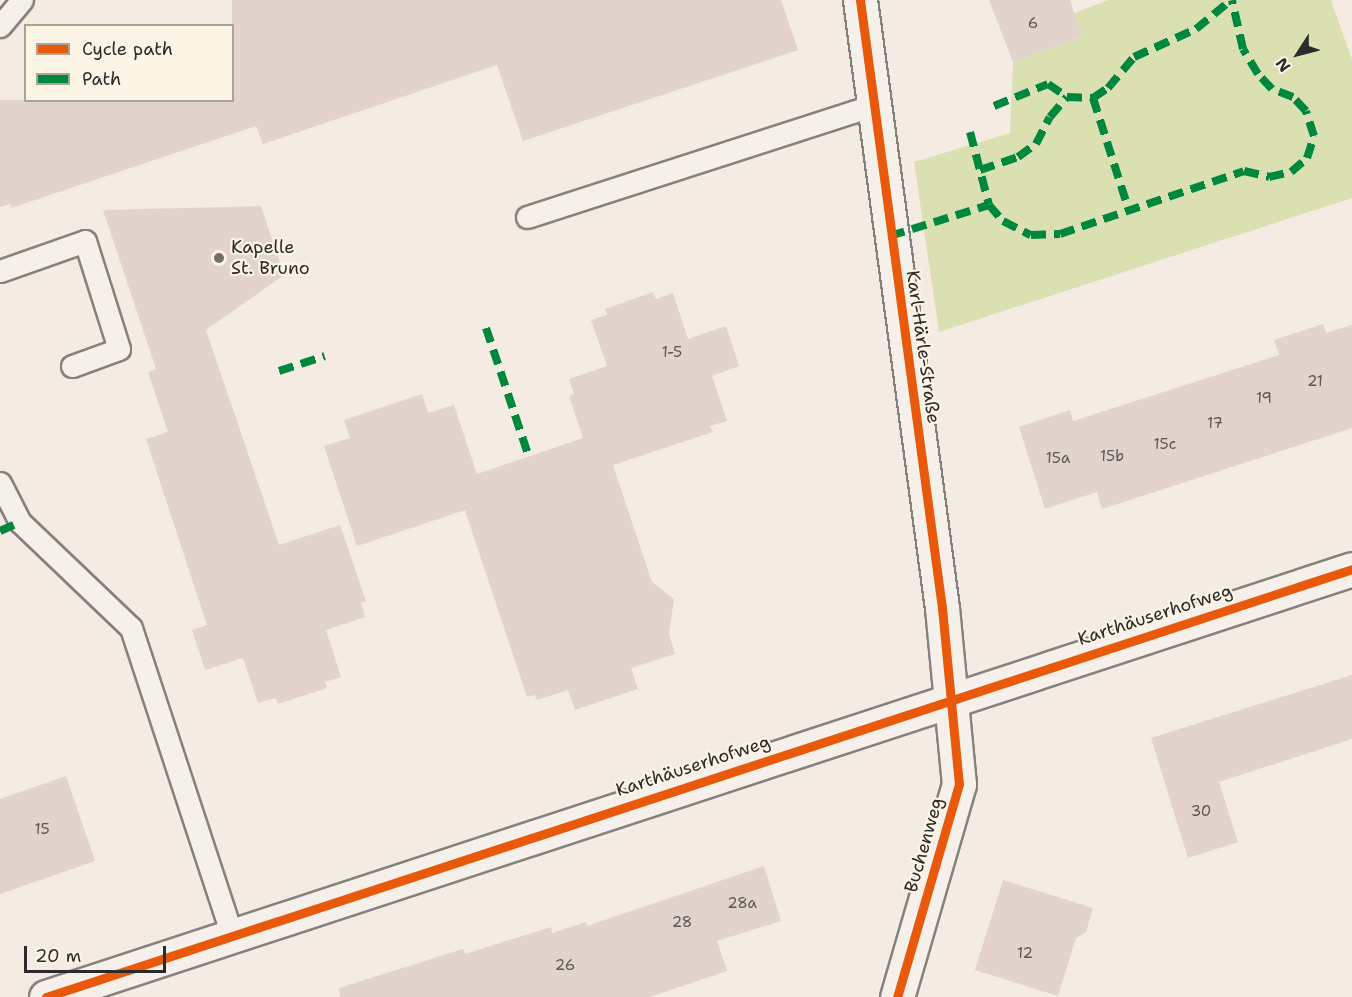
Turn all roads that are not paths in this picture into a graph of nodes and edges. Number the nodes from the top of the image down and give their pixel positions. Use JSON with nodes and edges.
{"nodes":[{"id":1,"x":21,"y":0,"type":"edge"},
{"id":2,"x":860,"y":0,"type":"edge"},
{"id":3,"x":0,"y":26,"type":"edge"},
{"id":4,"x":873,"y":105,"type":"junction"},
{"id":5,"x":527,"y":217,"type":"dead end"},
{"id":6,"x":0,"y":271,"type":"edge"},
{"id":7,"x":72,"y":366,"type":"dead end"},
{"id":8,"x":0,"y":483,"type":"edge"},
{"id":9,"x":1352,"y":569,"type":"edge"},
{"id":10,"x":951,"y":699,"type":"junction"},
{"id":11,"x":232,"y":936,"type":"junction"},
{"id":12,"x":46,"y":997,"type":"edge"},
{"id":13,"x":897,"y":997,"type":"edge"}],
"edges":[{"from":1,"to":3,"type":"lane"},
{"from":2,"to":4,"type":"street","name":"Karl-Härle-Straße"},
{"from":4,"to":5,"type":"lane"},
{"from":4,"to":10,"type":"street","name":"Karl-Härle-Straße"},
{"from":6,"to":7,"type":"lane"},
{"from":8,"to":11,"type":"lane"},
{"from":9,"to":10,"type":"street","name":"Karthäuserhofweg"},
{"from":10,"to":11,"type":"street","name":"Karthäuserhofweg"},
{"from":10,"to":13,"type":"street","name":"Buchenweg"},
{"from":11,"to":12,"type":"street","name":"Karthäuserhofweg"}]}
